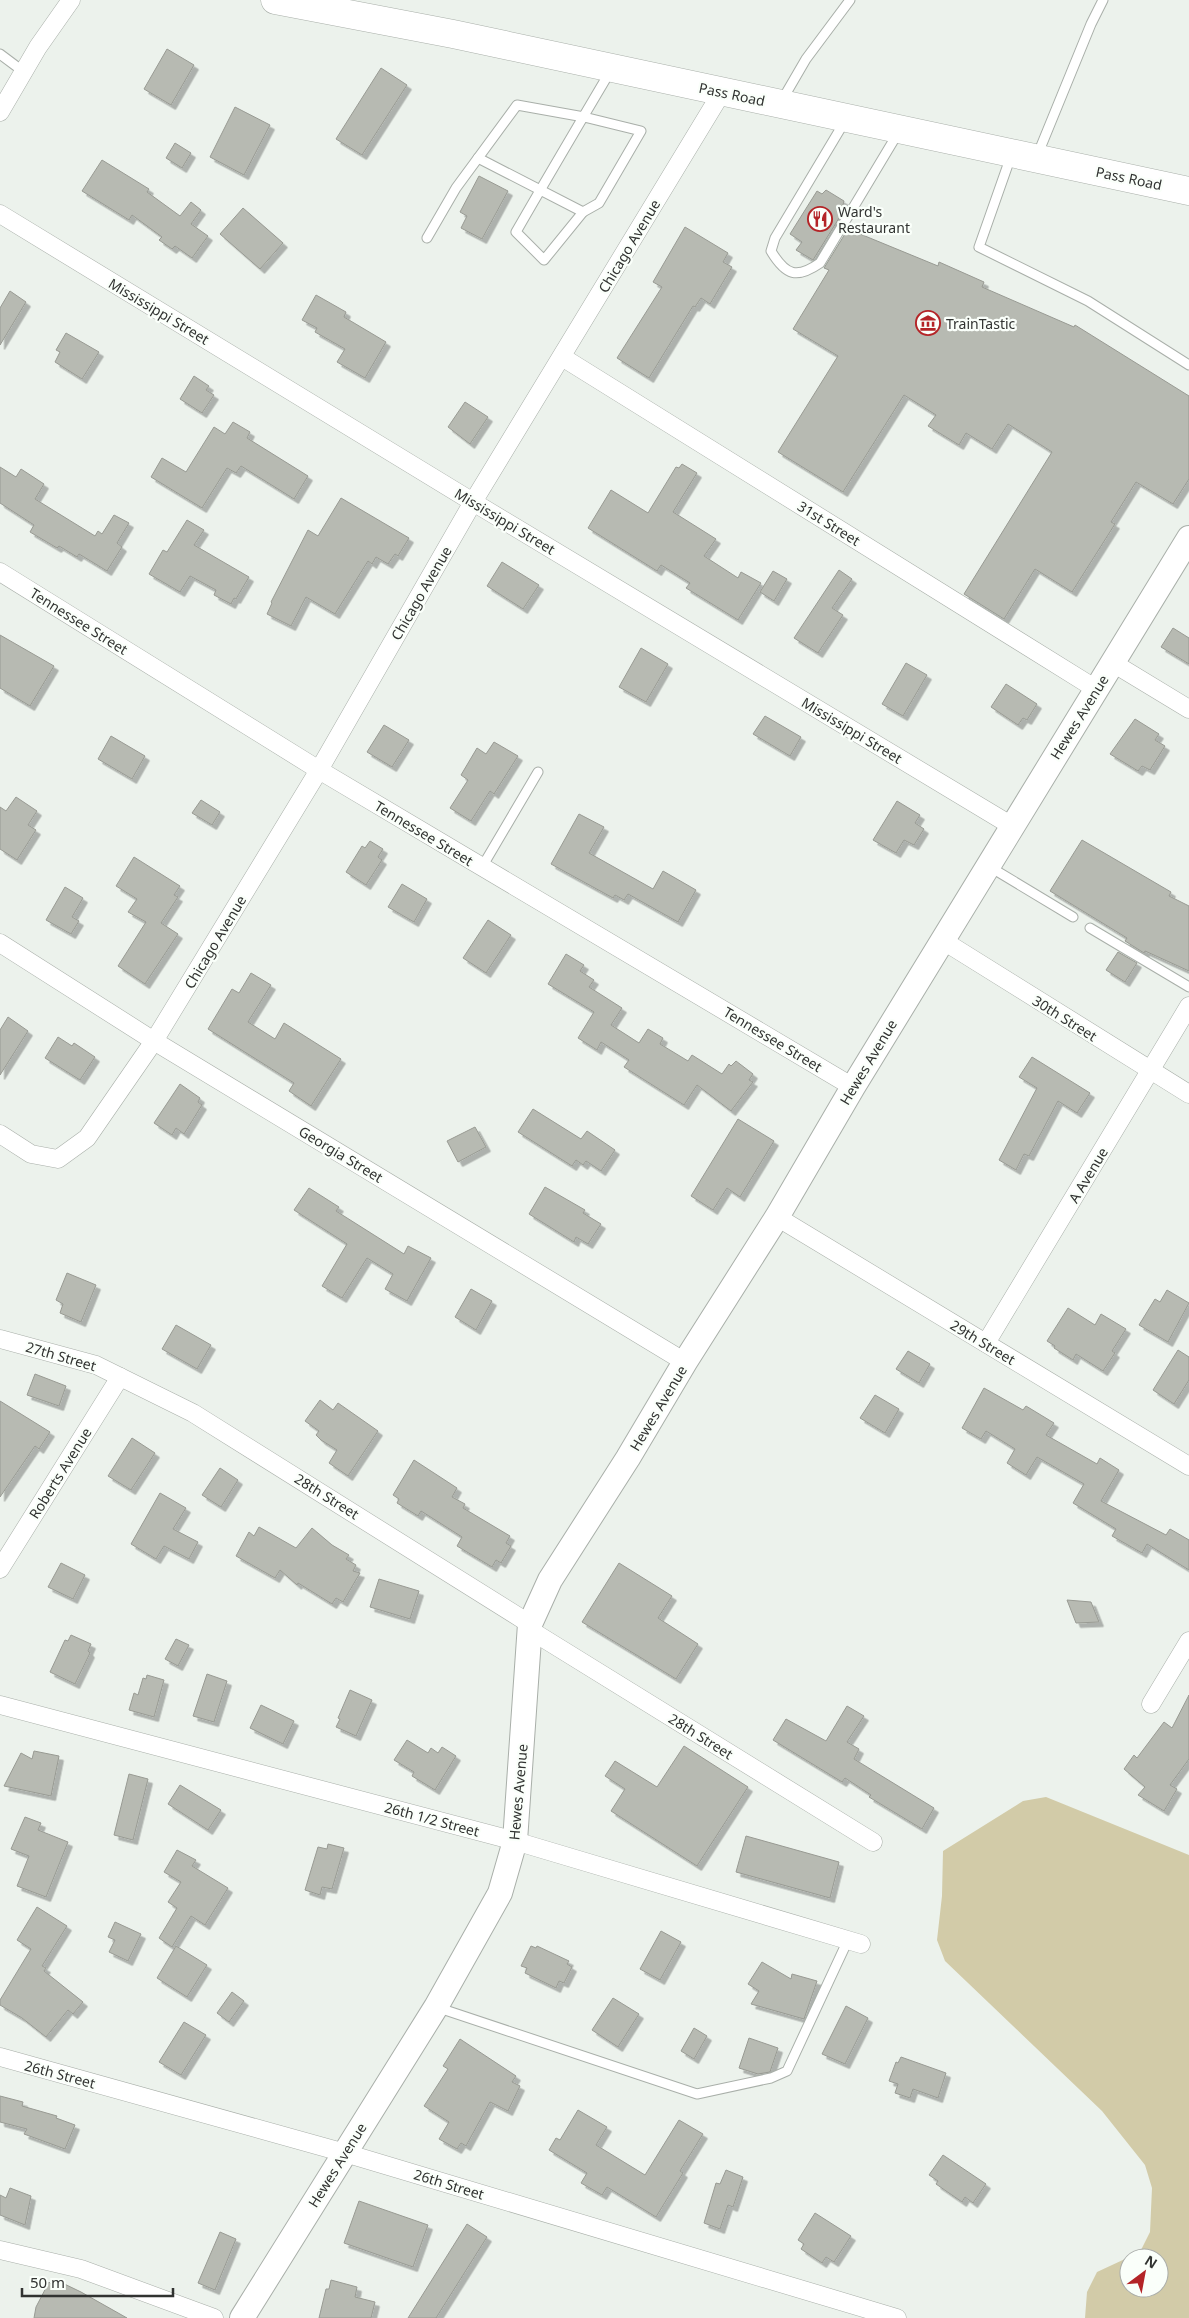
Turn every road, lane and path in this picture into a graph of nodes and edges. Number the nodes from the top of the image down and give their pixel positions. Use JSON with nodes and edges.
{"nodes":[{"id":1,"x":71,"y":0,"type":"edge"},
{"id":2,"x":275,"y":0,"type":"edge"},
{"id":3,"x":850,"y":0,"type":"edge"},
{"id":4,"x":1103,"y":0,"type":"edge"},
{"id":5,"x":0,"y":54,"type":"edge"},
{"id":6,"x":613,"y":68,"type":"junction"},
{"id":7,"x":24,"y":72,"type":"junction"},
{"id":8,"x":722,"y":92,"type":"junction"},
{"id":9,"x":780,"y":104,"type":"junction"},
{"id":10,"x":0,"y":112,"type":"edge"},
{"id":11,"x":584,"y":116,"type":"junction"},
{"id":12,"x":847,"y":118,"type":"junction"},
{"id":13,"x":900,"y":130,"type":"junction"},
{"id":14,"x":1024,"y":156,"type":"junction"},
{"id":15,"x":478,"y":158,"type":"junction"},
{"id":16,"x":540,"y":190,"type":"junction"},
{"id":17,"x":1189,"y":191,"type":"edge"},
{"id":18,"x":584,"y":212,"type":"junction"},
{"id":19,"x":0,"y":214,"type":"edge"},
{"id":20,"x":427,"y":238,"type":"dead end"},
{"id":21,"x":562,"y":357,"type":"junction"},
{"id":22,"x":1189,"y":365,"type":"edge"},
{"id":23,"x":473,"y":502,"type":"junction"},
{"id":24,"x":1189,"y":538,"type":"edge"},
{"id":25,"x":0,"y":572,"type":"edge"},
{"id":26,"x":1113,"y":663,"type":"junction"},
{"id":27,"x":1096,"y":689,"type":"junction"},
{"id":28,"x":1189,"y":709,"type":"edge"},
{"id":29,"x":319,"y":770,"type":"junction"},
{"id":30,"x":538,"y":772,"type":"dead end"},
{"id":31,"x":1012,"y":826,"type":"junction"},
{"id":32,"x":988,"y":865,"type":"junction"},
{"id":33,"x":482,"y":867,"type":"junction"},
{"id":34,"x":1073,"y":918,"type":"dead end"},
{"id":35,"x":1090,"y":928,"type":"dead end"},
{"id":36,"x":942,"y":940,"type":"junction"},
{"id":37,"x":0,"y":943,"type":"edge"},
{"id":38,"x":1189,"y":986,"type":"edge"},
{"id":39,"x":1189,"y":1006,"type":"edge"},
{"id":40,"x":154,"y":1041,"type":"junction"},
{"id":41,"x":1150,"y":1071,"type":"junction"},
{"id":42,"x":852,"y":1087,"type":"junction"},
{"id":43,"x":1189,"y":1094,"type":"edge"},
{"id":44,"x":0,"y":1134,"type":"edge"},
{"id":45,"x":777,"y":1217,"type":"junction"},
{"id":46,"x":0,"y":1339,"type":"edge"},
{"id":47,"x":986,"y":1344,"type":"junction"},
{"id":48,"x":685,"y":1362,"type":"junction"},
{"id":49,"x":120,"y":1377,"type":"junction"},
{"id":50,"x":1189,"y":1466,"type":"edge"},
{"id":51,"x":0,"y":1569,"type":"edge"},
{"id":52,"x":530,"y":1627,"type":"junction"},
{"id":53,"x":1189,"y":1641,"type":"edge"},
{"id":54,"x":1151,"y":1704,"type":"dead end"},
{"id":55,"x":0,"y":1705,"type":"edge"},
{"id":56,"x":515,"y":1841,"type":"junction"},
{"id":57,"x":873,"y":1842,"type":"dead end"},
{"id":58,"x":855,"y":1942,"type":"joint"},
{"id":59,"x":436,"y":2007,"type":"junction"},
{"id":60,"x":0,"y":2057,"type":"edge"},
{"id":61,"x":345,"y":2153,"type":"junction"},
{"id":62,"x":0,"y":2250,"type":"edge"},
{"id":63,"x":214,"y":2318,"type":"edge"},
{"id":64,"x":242,"y":2318,"type":"edge"},
{"id":65,"x":897,"y":2318,"type":"edge"}],
"edges":[{"from":1,"to":7,"type":"street"},
{"from":2,"to":6,"type":"main road","name":"Pass Road"},
{"from":3,"to":9,"type":"lane"},
{"from":4,"to":14,"type":"lane"},
{"from":5,"to":7,"type":"lane"},
{"from":6,"to":8,"type":"main road","name":"Pass Road"},
{"from":6,"to":11,"type":"lane"},
{"from":7,"to":10,"type":"street"},
{"from":8,"to":9,"type":"main road","name":"Pass Road"},
{"from":8,"to":21,"type":"street","name":"Chicago Avenue"},
{"from":9,"to":12,"type":"main road","name":"Pass Road"},
{"from":11,"to":15,"type":"lane"},
{"from":11,"to":16,"type":"lane"},
{"from":11,"to":18,"type":"lane"},
{"from":12,"to":13,"type":"main road","name":"Pass Road"},
{"from":12,"to":13,"type":"lane"},
{"from":13,"to":14,"type":"main road","name":"Pass Road"},
{"from":14,"to":17,"type":"main road","name":"Pass Road"},
{"from":14,"to":22,"type":"lane"},
{"from":15,"to":16,"type":"lane"},
{"from":15,"to":20,"type":"lane"},
{"from":16,"to":18,"type":"lane"},
{"from":16,"to":18,"type":"lane"},
{"from":19,"to":23,"type":"street","name":"Mississippi Street"},
{"from":21,"to":23,"type":"street","name":"Chicago Avenue"},
{"from":21,"to":27,"type":"street","name":"31st Street"},
{"from":23,"to":29,"type":"street","name":"Chicago Avenue"},
{"from":23,"to":31,"type":"street","name":"Mississippi Street"},
{"from":24,"to":26,"type":"main road","name":"Hewes Avenue"},
{"from":25,"to":29,"type":"street","name":"Tennessee Street"},
{"from":26,"to":27,"type":"main road","name":"Hewes Avenue"},
{"from":26,"to":28,"type":"street"},
{"from":27,"to":31,"type":"main road","name":"Hewes Avenue"},
{"from":29,"to":33,"type":"street","name":"Tennessee Street"},
{"from":29,"to":40,"type":"street","name":"Chicago Avenue"},
{"from":30,"to":33,"type":"lane"},
{"from":31,"to":32,"type":"main road","name":"Hewes Avenue"},
{"from":32,"to":34,"type":"lane"},
{"from":32,"to":36,"type":"main road","name":"Hewes Avenue"},
{"from":33,"to":42,"type":"street","name":"Tennessee Street"},
{"from":35,"to":38,"type":"lane"},
{"from":36,"to":41,"type":"street","name":"30th Street"},
{"from":36,"to":42,"type":"main road","name":"Hewes Avenue"},
{"from":37,"to":40,"type":"street","name":"Georgia Street"},
{"from":39,"to":41,"type":"street","name":"A Avenue"},
{"from":40,"to":44,"type":"street","name":"Chicago Avenue"},
{"from":40,"to":48,"type":"street","name":"Georgia Street"},
{"from":41,"to":43,"type":"street","name":"30th Street"},
{"from":41,"to":47,"type":"street","name":"A Avenue"},
{"from":42,"to":45,"type":"main road","name":"Hewes Avenue"},
{"from":45,"to":47,"type":"street","name":"29th Street"},
{"from":45,"to":48,"type":"main road","name":"Hewes Avenue"},
{"from":46,"to":49,"type":"street","name":"27th Street"},
{"from":47,"to":50,"type":"street","name":"29th Street"},
{"from":48,"to":52,"type":"main road","name":"Hewes Avenue"},
{"from":49,"to":51,"type":"street","name":"Roberts Avenue"},
{"from":49,"to":52,"type":"street","name":"28th Street"},
{"from":52,"to":56,"type":"main road","name":"Hewes Avenue"},
{"from":52,"to":57,"type":"street","name":"28th Street"},
{"from":53,"to":54,"type":"street"},
{"from":55,"to":56,"type":"street","name":"26th 1/2 Street"},
{"from":56,"to":58,"type":"street","name":"26th 1/2 Street"},
{"from":56,"to":59,"type":"main road","name":"Hewes Avenue"},
{"from":58,"to":59,"type":"lane"},
{"from":59,"to":61,"type":"main road","name":"Hewes Avenue"},
{"from":60,"to":61,"type":"street","name":"26th Street"},
{"from":61,"to":64,"type":"main road","name":"Hewes Avenue"},
{"from":61,"to":65,"type":"street","name":"26th Street"},
{"from":62,"to":63,"type":"street"}]}
